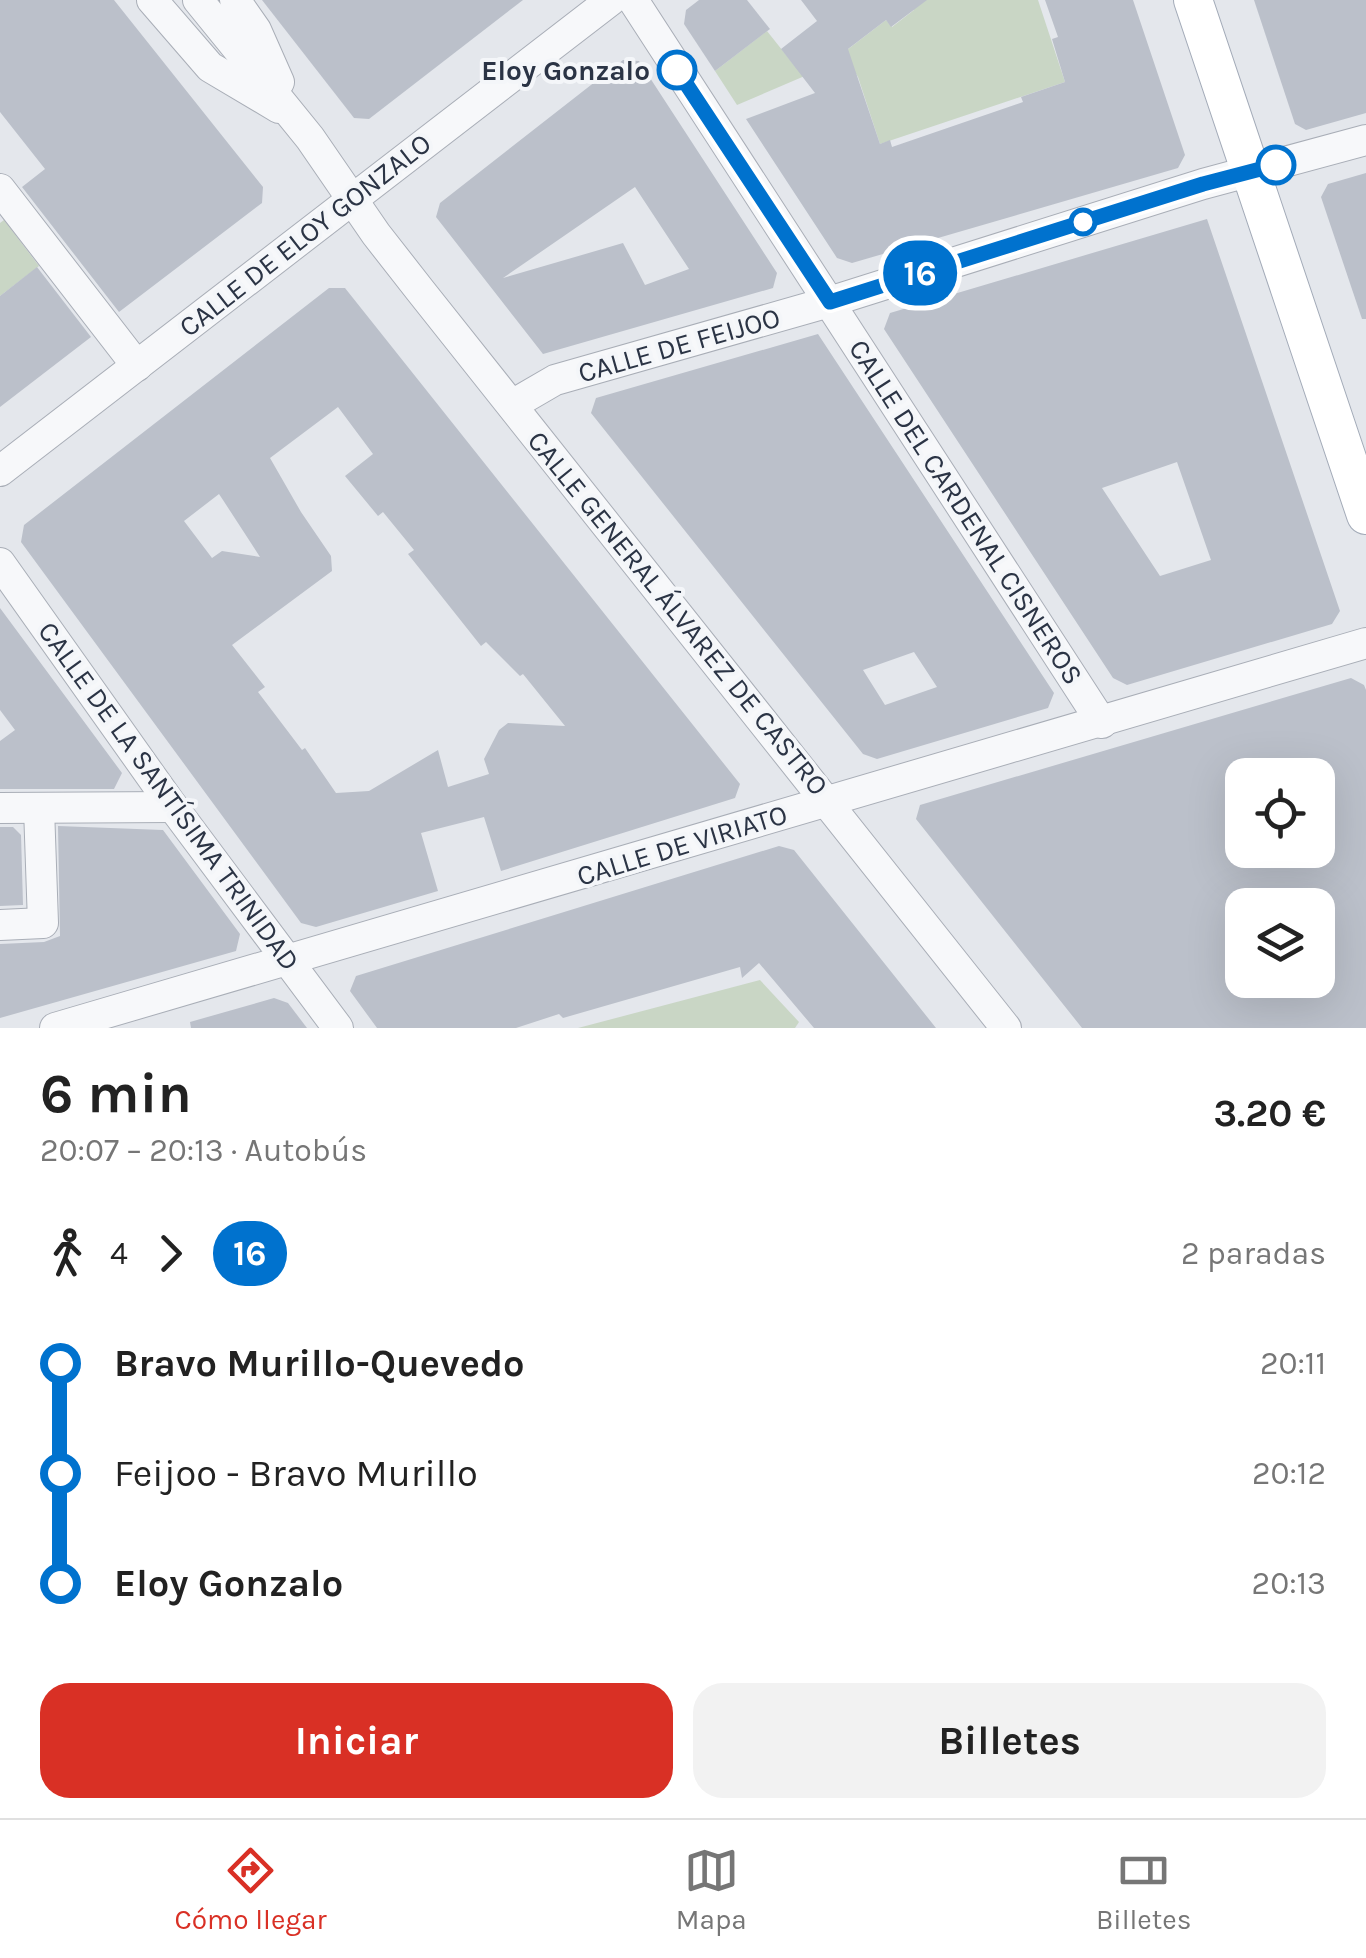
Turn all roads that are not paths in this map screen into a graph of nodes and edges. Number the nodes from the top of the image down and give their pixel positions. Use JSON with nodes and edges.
{"nodes":[{"id":1,"x":152,"y":0,"type":"edge"},
{"id":2,"x":198,"y":0,"type":"edge"},
{"id":3,"x":236,"y":0,"type":"edge"},
{"id":4,"x":611,"y":0,"type":"edge"},
{"id":5,"x":633,"y":0,"type":"edge"},
{"id":6,"x":1193,"y":0,"type":"edge"},
{"id":7,"x":294,"y":117,"type":"junction"},
{"id":8,"x":1366,"y":140,"type":"edge"},
{"id":9,"x":1251,"y":171,"type":"junction"},
{"id":10,"x":0,"y":189,"type":"edge"},
{"id":11,"x":352,"y":198,"type":"junction"},
{"id":12,"x":830,"y":302,"type":"junction"},
{"id":13,"x":136,"y":366,"type":"junction"},
{"id":14,"x":512,"y":405,"type":"junction"},
{"id":15,"x":0,"y":471,"type":"edge"},
{"id":16,"x":1366,"y":514,"type":"edge"},
{"id":17,"x":0,"y":563,"type":"edge"},
{"id":18,"x":1366,"y":643,"type":"edge"},
{"id":19,"x":1119,"y":727,"type":"junction"},
{"id":20,"x":828,"y":801,"type":"junction"},
{"id":21,"x":173,"y":806,"type":"junction"},
{"id":22,"x":0,"y":808,"type":"edge"},
{"id":23,"x":40,"y":808,"type":"junction"},
{"id":24,"x":0,"y":925,"type":"edge"},
{"id":25,"x":289,"y":961,"type":"junction"},
{"id":26,"x":55,"y":1028,"type":"edge"},
{"id":27,"x":338,"y":1028,"type":"edge"},
{"id":28,"x":1006,"y":1028,"type":"edge"}],
"edges":[{"from":1,"to":7,"type":"street"},
{"from":2,"to":7,"type":"street"},
{"from":3,"to":7,"type":"street"},
{"from":4,"to":11,"type":"street","name":"CALLE DE ELOY GONZALO"},
{"from":5,"to":12,"type":"street","name":"CALLE DEL CARDENAL CISNEROS"},
{"from":6,"to":9,"type":"main road"},
{"from":7,"to":11,"type":"street","name":"CALLE GENERAL ÁLVAREZ DE CASTRO"},
{"from":8,"to":9,"type":"street","name":"CALLE DE FEIJOO"},
{"from":9,"to":12,"type":"street","name":"CALLE DE FEIJOO"},
{"from":9,"to":16,"type":"main road"},
{"from":10,"to":13,"type":"street"},
{"from":11,"to":13,"type":"street","name":"CALLE DE ELOY GONZALO"},
{"from":11,"to":14,"type":"street","name":"CALLE GENERAL ÁLVAREZ DE CASTRO"},
{"from":12,"to":14,"type":"street","name":"CALLE DE FEIJOO"},
{"from":12,"to":19,"type":"street","name":"CALLE DEL CARDENAL CISNEROS"},
{"from":13,"to":15,"type":"street","name":"CALLE DE ELOY GONZALO"},
{"from":14,"to":20,"type":"street","name":"CALLE GENERAL ÁLVAREZ DE CASTRO"},
{"from":17,"to":21,"type":"street","name":"CALLE DE LA SANTÍSIMA TRINIDAD"},
{"from":18,"to":19,"type":"street","name":"CALLE DE VIRIATO"},
{"from":19,"to":20,"type":"street","name":"CALLE DE VIRIATO"},
{"from":20,"to":25,"type":"street","name":"CALLE DE VIRIATO"},
{"from":20,"to":28,"type":"street","name":"CALLE GENERAL ÁLVAREZ DE CASTRO"},
{"from":21,"to":23,"type":"street"},
{"from":21,"to":25,"type":"street","name":"CALLE DE LA SANTÍSIMA TRINIDAD"},
{"from":22,"to":23,"type":"street"},
{"from":23,"to":24,"type":"street"},
{"from":25,"to":26,"type":"street","name":"CALLE DE VIRIATO"},
{"from":25,"to":27,"type":"street","name":"CALLE DE LA SANTÍSIMA TRINIDAD"}]}
